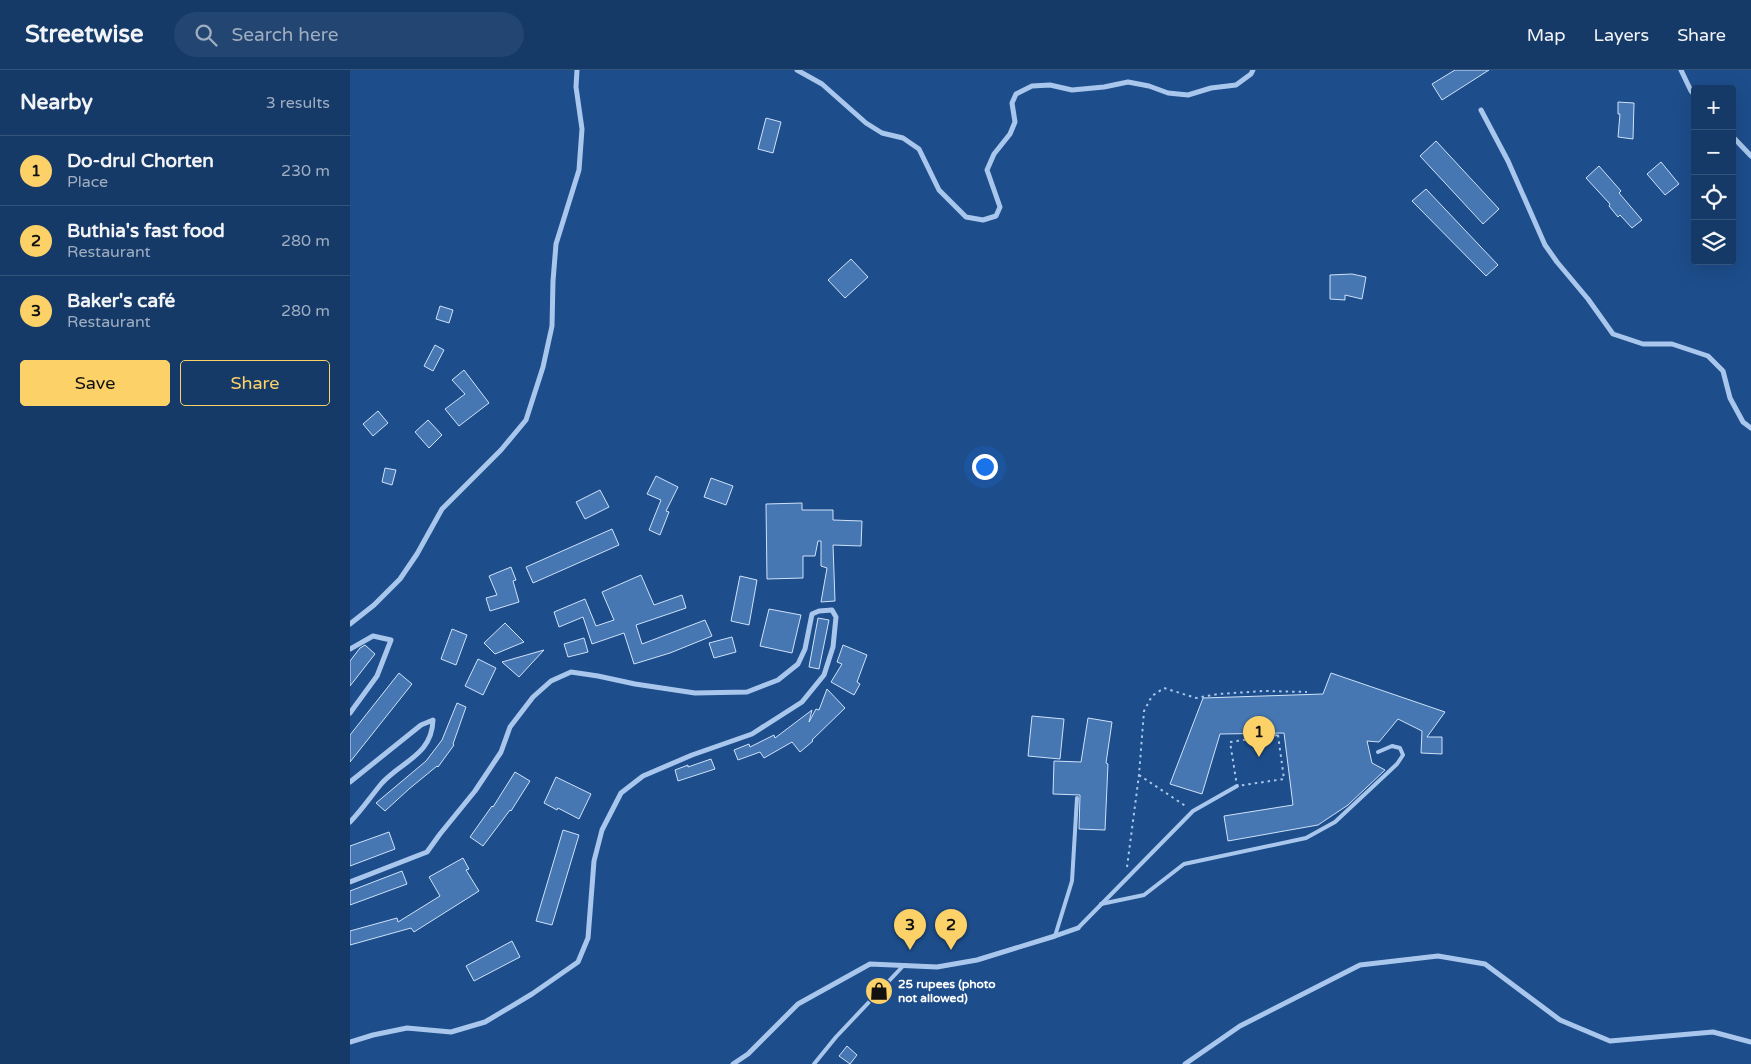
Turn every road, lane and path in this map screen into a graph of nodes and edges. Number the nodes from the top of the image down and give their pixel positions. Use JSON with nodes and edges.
{"nodes":[{"id":1,"x":577,"y":70,"type":"edge"},
{"id":2,"x":797,"y":70,"type":"edge"},
{"id":3,"x":1253,"y":70,"type":"edge"},
{"id":4,"x":1681,"y":70,"type":"edge"},
{"id":5,"x":1691,"y":91,"type":"edge"},
{"id":6,"x":1481,"y":110,"type":"dead end"},
{"id":7,"x":1736,"y":140,"type":"edge"},
{"id":8,"x":1751,"y":156,"type":"edge"},
{"id":9,"x":1751,"y":428,"type":"edge"},
{"id":10,"x":350,"y":624,"type":"edge"},
{"id":11,"x":350,"y":649,"type":"edge"},
{"id":12,"x":1307,"y":692,"type":"dead end"},
{"id":13,"x":350,"y":713,"type":"edge"},
{"id":14,"x":1378,"y":752,"type":"dead end"},
{"id":15,"x":1139,"y":776,"type":"junction"},
{"id":16,"x":350,"y":782,"type":"edge"},
{"id":17,"x":1237,"y":786,"type":"junction"},
{"id":18,"x":1077,"y":798,"type":"dead end"},
{"id":19,"x":1193,"y":811,"type":"junction"},
{"id":20,"x":350,"y":822,"type":"edge"},
{"id":21,"x":1126,"y":879,"type":"junction"},
{"id":22,"x":350,"y":882,"type":"edge"},
{"id":23,"x":1101,"y":904,"type":"junction"},
{"id":24,"x":1078,"y":928,"type":"joint"},
{"id":25,"x":1055,"y":936,"type":"junction"},
{"id":26,"x":904,"y":965,"type":"junction"},
{"id":27,"x":350,"y":1042,"type":"edge"},
{"id":28,"x":1751,"y":1042,"type":"edge"},
{"id":29,"x":733,"y":1064,"type":"edge"},
{"id":30,"x":814,"y":1064,"type":"edge"},
{"id":31,"x":1185,"y":1064,"type":"edge"}],
"edges":[{"from":1,"to":10,"type":"street"},
{"from":2,"to":3,"type":"street"},
{"from":4,"to":5,"type":"street"},
{"from":6,"to":9,"type":"street"},
{"from":7,"to":8,"type":"street"},
{"from":11,"to":13,"type":"street"},
{"from":12,"to":15,"type":"path"},
{"from":14,"to":23,"type":"lane"},
{"from":15,"to":19,"type":"path"},
{"from":15,"to":21,"type":"path"},
{"from":16,"to":20,"type":"street"},
{"from":17,"to":17,"type":"path"},
{"from":17,"to":19,"type":"lane"},
{"from":18,"to":25,"type":"lane"},
{"from":19,"to":21,"type":"lane"},
{"from":21,"to":23,"type":"lane"},
{"from":22,"to":27,"type":"street"},
{"from":23,"to":24,"type":"lane"},
{"from":24,"to":25,"type":"street"},
{"from":25,"to":26,"type":"street"},
{"from":26,"to":29,"type":"street"},
{"from":26,"to":30,"type":"lane"},
{"from":28,"to":31,"type":"street"}]}
